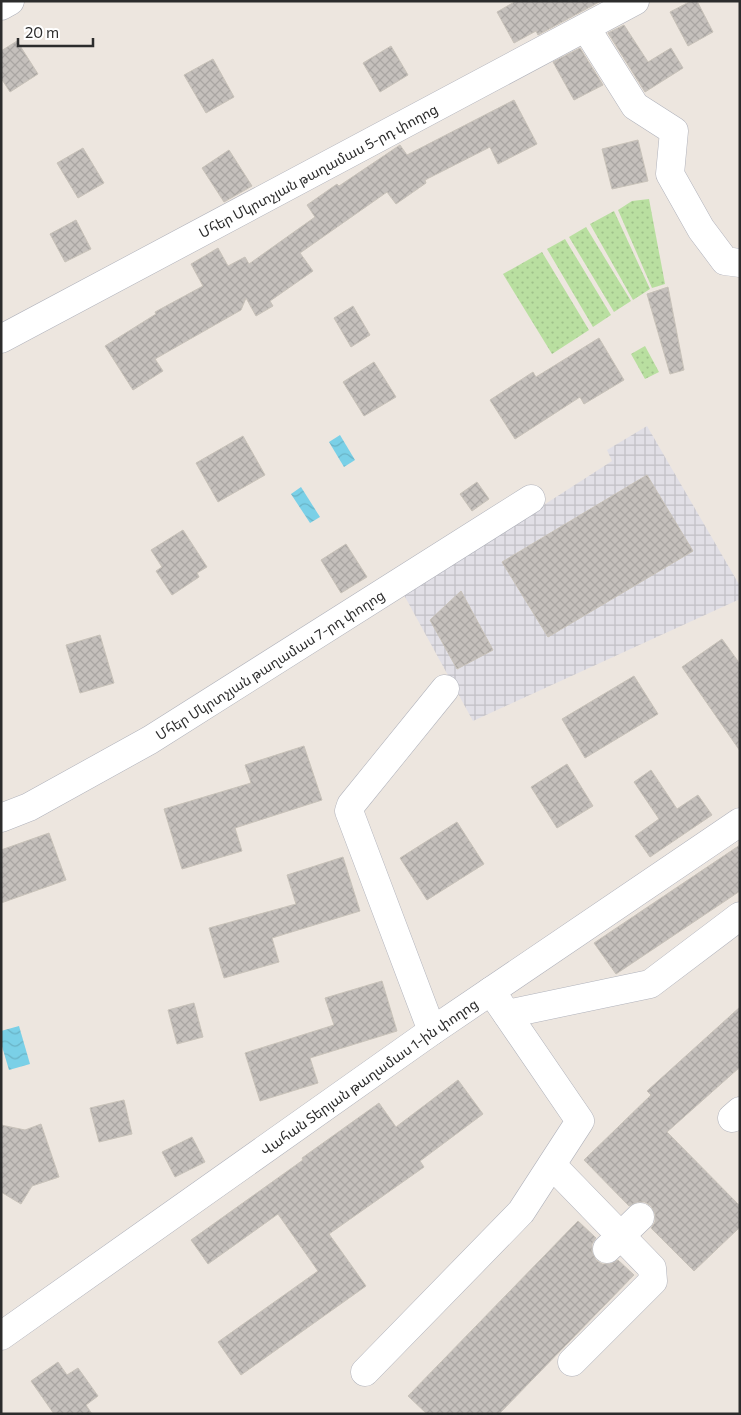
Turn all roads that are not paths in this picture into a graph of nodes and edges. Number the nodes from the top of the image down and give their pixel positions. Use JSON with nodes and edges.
{"nodes":[{"id":1,"x":10,"y":1,"type":"edge"},
{"id":2,"x":634,"y":1,"type":"edge"},
{"id":3,"x":1,"y":6,"type":"edge"},
{"id":4,"x":586,"y":28,"type":"junction"},
{"id":5,"x":740,"y":263,"type":"edge"},
{"id":6,"x":1,"y":339,"type":"edge"},
{"id":7,"x":531,"y":499,"type":"dead end"},
{"id":8,"x":445,"y":689,"type":"dead end"},
{"id":9,"x":1,"y":818,"type":"edge"},
{"id":10,"x":740,"y":822,"type":"edge"},
{"id":11,"x":740,"y":916,"type":"edge"},
{"id":12,"x":491,"y":991,"type":"junction"},
{"id":13,"x":507,"y":1014,"type":"junction"},
{"id":14,"x":432,"y":1031,"type":"junction"},
{"id":15,"x":552,"y":1165,"type":"junction"},
{"id":16,"x":640,"y":1217,"type":"dead end"},
{"id":17,"x":613,"y":1242,"type":"junction"},
{"id":18,"x":1,"y":1336,"type":"edge"},
{"id":19,"x":572,"y":1362,"type":"dead end"},
{"id":20,"x":365,"y":1372,"type":"dead end"}],
"edges":[{"from":1,"to":3,"type":"street"},
{"from":2,"to":4,"type":"street","name":"Մհեր Մկրտչյան թաղամաս 5-րդ փողոց"},
{"from":4,"to":5,"type":"street"},
{"from":4,"to":6,"type":"street","name":"Մհեր Մկրտչյան թաղամաս 5-րդ փողոց"},
{"from":7,"to":9,"type":"street","name":"Մհեր Մկրտչյան թաղամաս 7-րդ փողոց"},
{"from":8,"to":14,"type":"street"},
{"from":10,"to":12,"type":"street","name":"Վահան Տերյան թաղամաս 1-ին փողոց"},
{"from":11,"to":13,"type":"street"},
{"from":12,"to":13,"type":"street"},
{"from":12,"to":14,"type":"street","name":"Վահան Տերյան թաղամաս 1-ին փողոց"},
{"from":13,"to":15,"type":"street"},
{"from":14,"to":18,"type":"street","name":"Վահան Տերյան թաղամաս 1-ին փողոց"},
{"from":15,"to":17,"type":"street"},
{"from":15,"to":20,"type":"street"},
{"from":16,"to":17,"type":"street"},
{"from":17,"to":19,"type":"street"}]}
